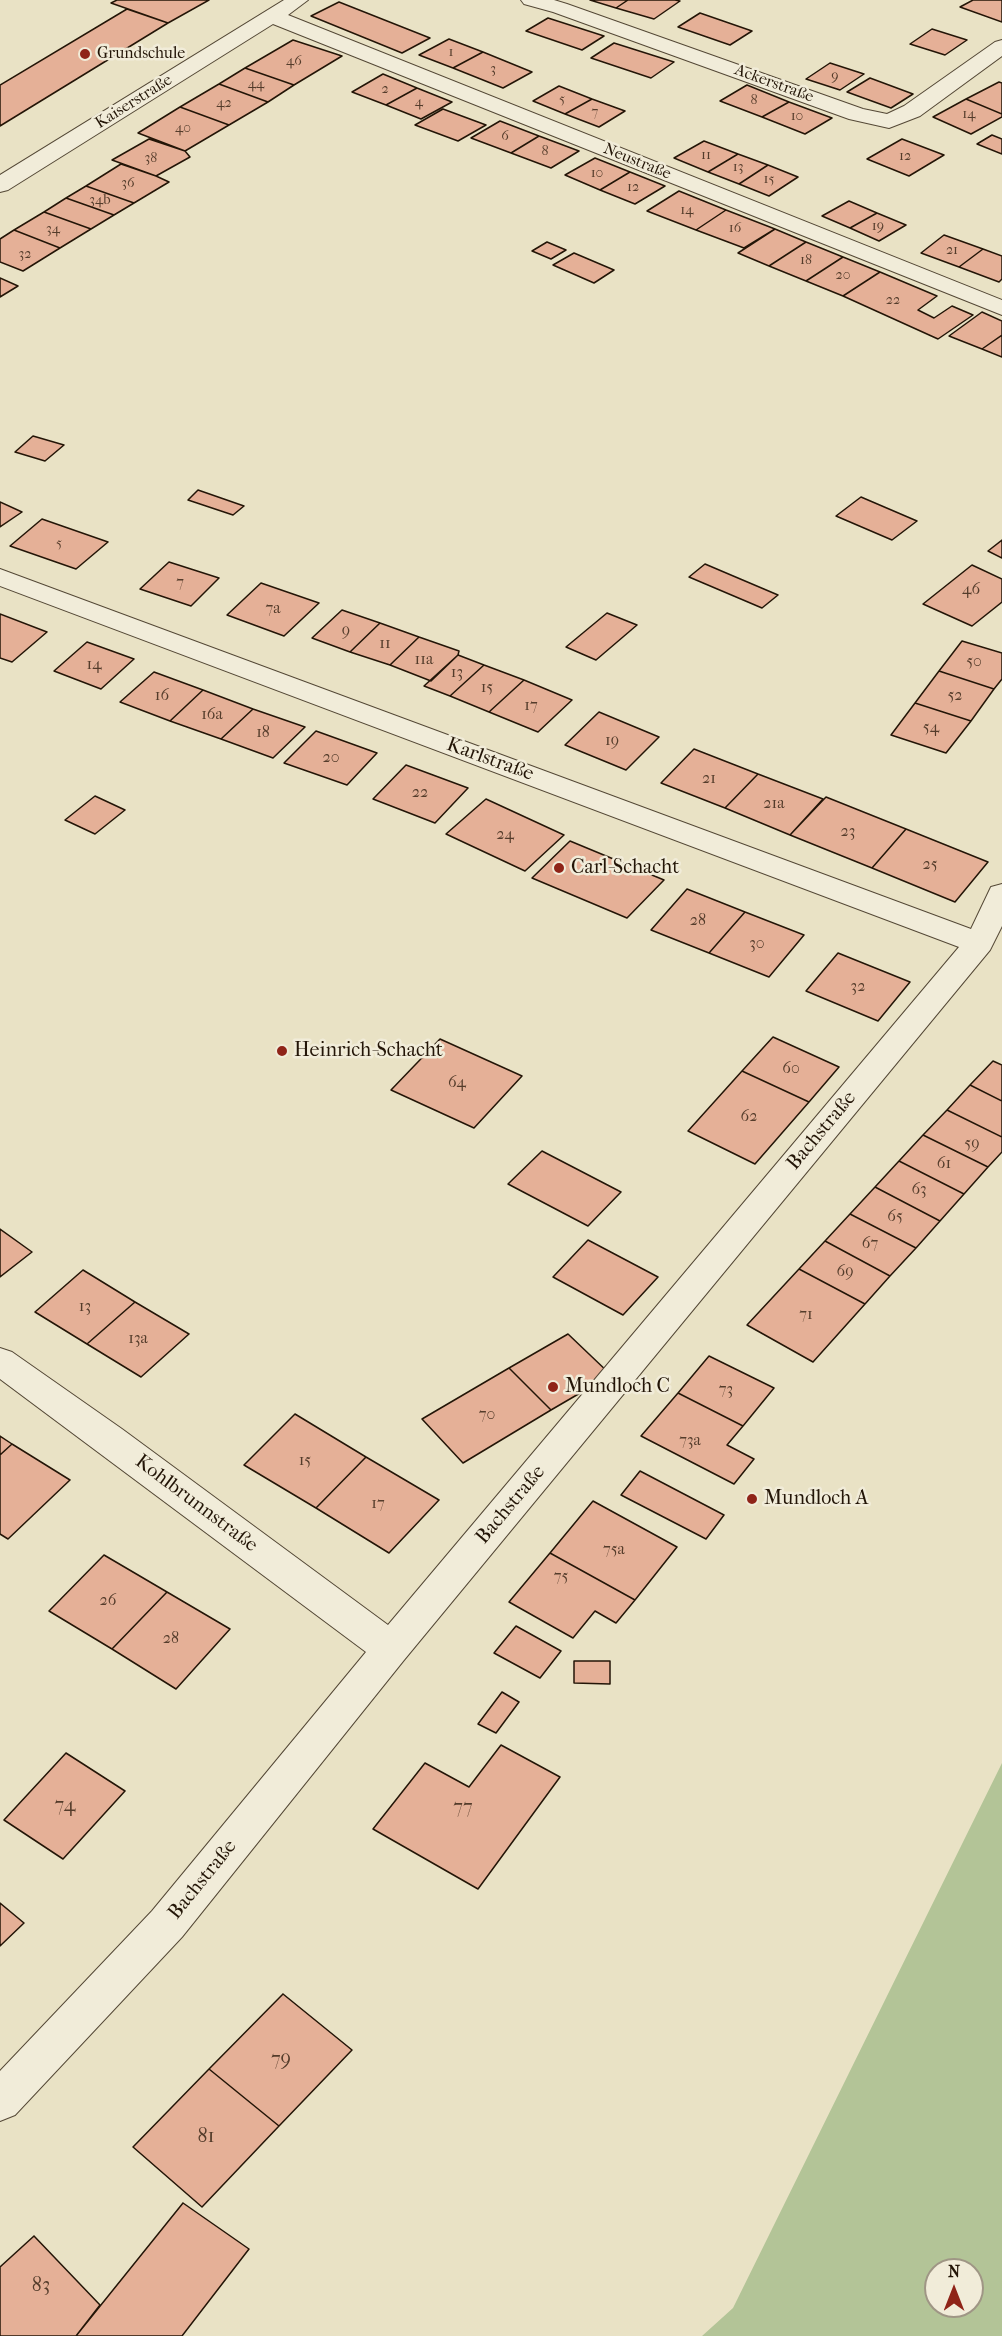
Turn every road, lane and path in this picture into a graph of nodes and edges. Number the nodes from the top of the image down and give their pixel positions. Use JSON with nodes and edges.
{"nodes":[{"id":1,"x":298,"y":0,"type":"edge"},
{"id":2,"x":531,"y":0,"type":"edge"},
{"id":3,"x":271,"y":16,"type":"junction"},
{"id":4,"x":1002,"y":46,"type":"edge"},
{"id":5,"x":5,"y":178,"type":"edge"},
{"id":6,"x":1002,"y":308,"type":"edge"},
{"id":7,"x":0,"y":577,"type":"edge"},
{"id":8,"x":1002,"y":894,"type":"edge"},
{"id":9,"x":979,"y":943,"type":"junction"},
{"id":10,"x":0,"y":1361,"type":"edge"},
{"id":11,"x":391,"y":1649,"type":"junction"},
{"id":12,"x":0,"y":2101,"type":"edge"}],
"edges":[{"from":1,"to":3,"type":"street","name":"Kaiserstraße"},
{"from":2,"to":4,"type":"street","name":"Ackerstraße"},
{"from":3,"to":5,"type":"street","name":"Kaiserstraße"},
{"from":3,"to":6,"type":"street","name":"Neustraße"},
{"from":7,"to":9,"type":"street","name":"Karlstraße"},
{"from":8,"to":9,"type":"street","name":"Bachstraße"},
{"from":9,"to":11,"type":"street","name":"Bachstraße"},
{"from":10,"to":11,"type":"street","name":"Kohlbrunnstraße"},
{"from":11,"to":12,"type":"street","name":"Bachstraße"}]}
